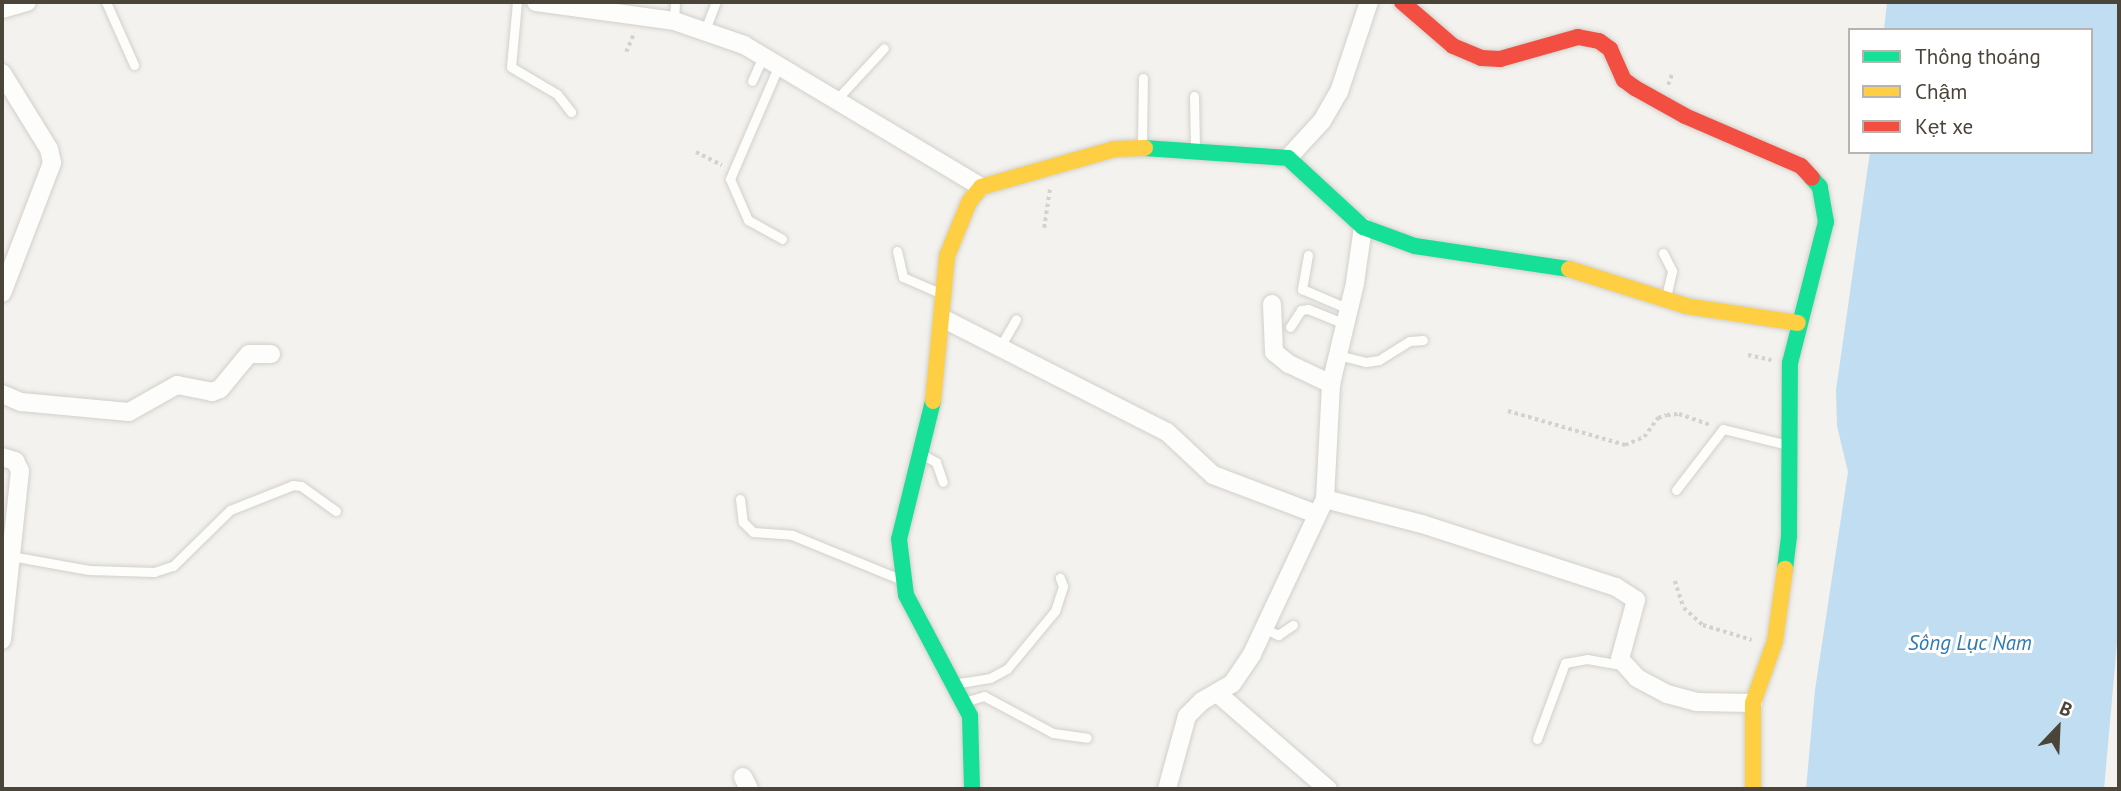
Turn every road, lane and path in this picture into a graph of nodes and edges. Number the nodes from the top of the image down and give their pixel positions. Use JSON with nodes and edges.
{"nodes":[{"id":1,"x":27,"y":2,"type":"edge"},
{"id":2,"x":106,"y":2,"type":"edge"},
{"id":3,"x":517,"y":2,"type":"edge"},
{"id":4,"x":536,"y":2,"type":"edge"},
{"id":5,"x":675,"y":2,"type":"edge"},
{"id":6,"x":716,"y":2,"type":"edge"},
{"id":7,"x":1369,"y":2,"type":"edge"},
{"id":8,"x":1402,"y":2,"type":"edge"},
{"id":9,"x":565,"y":5,"type":"edge"},
{"id":10,"x":2,"y":9,"type":"edge"},
{"id":11,"x":674,"y":22,"type":"junction"},
{"id":12,"x":705,"y":30,"type":"junction"},
{"id":13,"x":884,"y":48,"type":"dead end"},
{"id":14,"x":763,"y":56,"type":"junction"},
{"id":15,"x":134,"y":65,"type":"dead end"},
{"id":16,"x":779,"y":65,"type":"junction"},
{"id":17,"x":2,"y":73,"type":"edge"},
{"id":18,"x":1143,"y":78,"type":"dead end"},
{"id":19,"x":752,"y":81,"type":"dead end"},
{"id":20,"x":1194,"y":96,"type":"dead end"},
{"id":21,"x":837,"y":99,"type":"junction"},
{"id":22,"x":571,"y":112,"type":"dead end"},
{"id":23,"x":1142,"y":148,"type":"junction"},
{"id":24,"x":1196,"y":151,"type":"junction"},
{"id":25,"x":696,"y":152,"type":"dead end"},
{"id":26,"x":1288,"y":158,"type":"junction"},
{"id":27,"x":1039,"y":168,"type":"junction"},
{"id":28,"x":730,"y":169,"type":"junction"},
{"id":29,"x":981,"y":187,"type":"junction"},
{"id":30,"x":1363,"y":227,"type":"junction"},
{"id":31,"x":1044,"y":228,"type":"dead end"},
{"id":32,"x":782,"y":239,"type":"dead end"},
{"id":33,"x":897,"y":251,"type":"dead end"},
{"id":34,"x":1663,"y":253,"type":"dead end"},
{"id":35,"x":1308,"y":255,"type":"dead end"},
{"id":36,"x":2,"y":293,"type":"edge"},
{"id":37,"x":944,"y":295,"type":"junction"},
{"id":38,"x":1665,"y":300,"type":"junction"},
{"id":39,"x":1272,"y":304,"type":"dead end"},
{"id":40,"x":1347,"y":317,"type":"junction"},
{"id":41,"x":942,"y":318,"type":"junction"},
{"id":42,"x":1016,"y":319,"type":"dead end"},
{"id":43,"x":1798,"y":323,"type":"junction"},
{"id":44,"x":1290,"y":327,"type":"dead end"},
{"id":45,"x":1423,"y":340,"type":"dead end"},
{"id":46,"x":1000,"y":347,"type":"junction"},
{"id":47,"x":271,"y":354,"type":"dead end"},
{"id":48,"x":1338,"y":355,"type":"junction"},
{"id":49,"x":1331,"y":384,"type":"junction"},
{"id":50,"x":2,"y":394,"type":"edge"},
{"id":51,"x":1508,"y":411,"type":"dead end"},
{"id":52,"x":1723,"y":429,"type":"junction"},
{"id":53,"x":1789,"y":446,"type":"junction"},
{"id":54,"x":919,"y":453,"type":"junction"},
{"id":55,"x":2,"y":457,"type":"edge"},
{"id":56,"x":943,"y":482,"type":"dead end"},
{"id":57,"x":1676,"y":490,"type":"dead end"},
{"id":58,"x":740,"y":499,"type":"dead end"},
{"id":59,"x":1320,"y":507,"type":"junction"},
{"id":60,"x":336,"y":510,"type":"dead end"},
{"id":61,"x":8,"y":527,"type":"edge"},
{"id":62,"x":9,"y":556,"type":"junction"},
{"id":63,"x":1060,"y":578,"type":"dead end"},
{"id":64,"x":904,"y":581,"type":"junction"},
{"id":65,"x":1675,"y":581,"type":"dead end"},
{"id":66,"x":1293,"y":625,"type":"dead end"},
{"id":67,"x":1264,"y":628,"type":"junction"},
{"id":68,"x":2,"y":640,"type":"edge"},
{"id":69,"x":1775,"y":641,"type":"junction"},
{"id":70,"x":1622,"y":665,"type":"junction"},
{"id":71,"x":957,"y":684,"type":"junction"},
{"id":72,"x":1217,"y":692,"type":"junction"},
{"id":73,"x":965,"y":702,"type":"junction"},
{"id":74,"x":1754,"y":703,"type":"junction"},
{"id":75,"x":1087,"y":738,"type":"dead end"},
{"id":76,"x":1537,"y":739,"type":"dead end"},
{"id":77,"x":972,"y":789,"type":"edge"},
{"id":78,"x":1167,"y":789,"type":"edge"},
{"id":79,"x":1328,"y":789,"type":"edge"},
{"id":80,"x":1753,"y":789,"type":"edge"}],
"edges":[{"from":1,"to":10,"type":"street"},
{"from":2,"to":15,"type":"lane"},
{"from":3,"to":22,"type":"lane"},
{"from":4,"to":9,"type":"street"},
{"from":5,"to":11,"type":"lane"},
{"from":6,"to":12,"type":"lane"},
{"from":7,"to":26,"type":"street"},
{"from":8,"to":43,"type":"street"},
{"from":9,"to":11,"type":"street"},
{"from":11,"to":12,"type":"street"},
{"from":12,"to":14,"type":"street"},
{"from":13,"to":21,"type":"lane"},
{"from":14,"to":16,"type":"street"},
{"from":14,"to":19,"type":"lane"},
{"from":16,"to":21,"type":"street"},
{"from":16,"to":28,"type":"lane"},
{"from":17,"to":36,"type":"street"},
{"from":18,"to":23,"type":"lane"},
{"from":20,"to":24,"type":"lane"},
{"from":21,"to":29,"type":"street"},
{"from":23,"to":24,"type":"street"},
{"from":23,"to":27,"type":"street"},
{"from":24,"to":26,"type":"street"},
{"from":25,"to":28,"type":"path"},
{"from":26,"to":30,"type":"street"},
{"from":27,"to":29,"type":"street"},
{"from":27,"to":31,"type":"path"},
{"from":28,"to":32,"type":"lane"},
{"from":29,"to":37,"type":"street"},
{"from":30,"to":38,"type":"street"},
{"from":30,"to":40,"type":"street"},
{"from":33,"to":37,"type":"lane"},
{"from":34,"to":38,"type":"lane"},
{"from":35,"to":40,"type":"lane"},
{"from":37,"to":41,"type":"street"},
{"from":38,"to":43,"type":"street"},
{"from":39,"to":49,"type":"street"},
{"from":40,"to":44,"type":"lane"},
{"from":40,"to":48,"type":"street"},
{"from":41,"to":46,"type":"street"},
{"from":41,"to":54,"type":"street"},
{"from":42,"to":46,"type":"lane"},
{"from":43,"to":53,"type":"street"},
{"from":45,"to":48,"type":"lane"},
{"from":46,"to":59,"type":"street"},
{"from":47,"to":50,"type":"street"},
{"from":48,"to":49,"type":"street"},
{"from":49,"to":59,"type":"street"},
{"from":51,"to":52,"type":"path"},
{"from":52,"to":53,"type":"lane"},
{"from":52,"to":57,"type":"lane"},
{"from":53,"to":69,"type":"street"},
{"from":54,"to":56,"type":"lane"},
{"from":54,"to":64,"type":"street"},
{"from":55,"to":61,"type":"street"},
{"from":58,"to":64,"type":"lane"},
{"from":59,"to":67,"type":"street"},
{"from":59,"to":70,"type":"street"},
{"from":60,"to":62,"type":"lane"},
{"from":61,"to":62,"type":"street"},
{"from":62,"to":68,"type":"street"},
{"from":63,"to":71,"type":"lane"},
{"from":64,"to":71,"type":"street"},
{"from":65,"to":69,"type":"path"},
{"from":66,"to":67,"type":"lane"},
{"from":67,"to":72,"type":"street"},
{"from":69,"to":74,"type":"street"},
{"from":70,"to":74,"type":"street"},
{"from":70,"to":76,"type":"lane"},
{"from":71,"to":73,"type":"street"},
{"from":72,"to":78,"type":"street"},
{"from":72,"to":79,"type":"street"},
{"from":73,"to":75,"type":"lane"},
{"from":73,"to":77,"type":"street"},
{"from":74,"to":80,"type":"street"}]}
